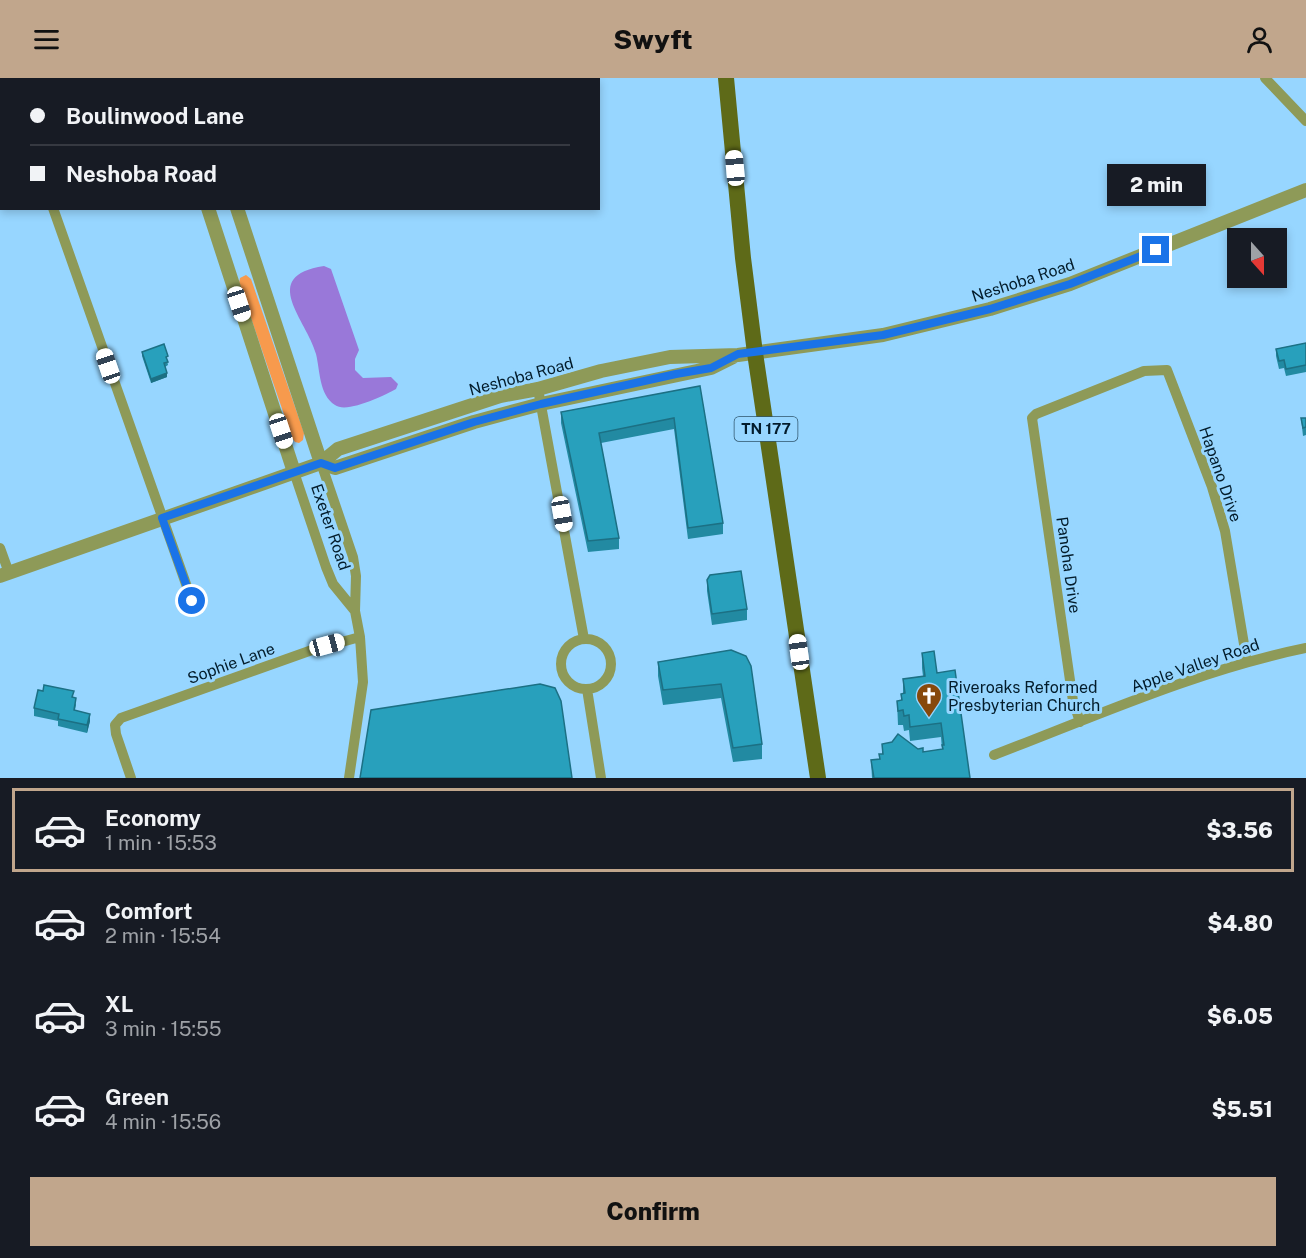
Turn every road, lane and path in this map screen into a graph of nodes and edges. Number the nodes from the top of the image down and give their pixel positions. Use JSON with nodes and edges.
{"nodes":[{"id":1,"x":726,"y":78,"type":"edge"},
{"id":2,"x":1265,"y":78,"type":"edge"},
{"id":3,"x":1306,"y":121,"type":"edge"},
{"id":4,"x":1306,"y":190,"type":"edge"},
{"id":5,"x":54,"y":210,"type":"edge"},
{"id":6,"x":209,"y":210,"type":"edge"},
{"id":7,"x":238,"y":210,"type":"edge"},
{"id":8,"x":755,"y":353,"type":"junction"},
{"id":9,"x":738,"y":354,"type":"junction"},
{"id":10,"x":538,"y":389,"type":"junction"},
{"id":11,"x":541,"y":404,"type":"junction"},
{"id":12,"x":1036,"y":414,"type":"joint"},
{"id":13,"x":321,"y":463,"type":"junction"},
{"id":14,"x":294,"y":472,"type":"junction"},
{"id":15,"x":162,"y":518,"type":"junction"},
{"id":16,"x":0,"y":549,"type":"edge"},
{"id":17,"x":5,"y":575,"type":"edge"},
{"id":18,"x":192,"y":601,"type":"dead end"},
{"id":19,"x":355,"y":611,"type":"junction"},
{"id":20,"x":360,"y":637,"type":"junction"},
{"id":21,"x":584,"y":639,"type":"junction"},
{"id":22,"x":1306,"y":648,"type":"edge"},
{"id":23,"x":1247,"y":662,"type":"junction"},
{"id":24,"x":587,"y":689,"type":"junction"},
{"id":25,"x":1080,"y":722,"type":"junction"},
{"id":26,"x":994,"y":755,"type":"dead end"},
{"id":27,"x":132,"y":778,"type":"edge"},
{"id":28,"x":349,"y":778,"type":"edge"},
{"id":29,"x":601,"y":778,"type":"edge"},
{"id":30,"x":818,"y":778,"type":"edge"}],
"edges":[{"from":1,"to":8,"type":"main road","number":"TN 177"},
{"from":2,"to":3,"type":"street"},
{"from":4,"to":8,"type":"street","name":"Neshoba Road"},
{"from":5,"to":15,"type":"street"},
{"from":6,"to":14,"type":"street","name":"Exeter Road"},
{"from":7,"to":13,"type":"street","name":"Exeter Road"},
{"from":8,"to":9,"type":"street","name":"Neshoba Road"},
{"from":8,"to":30,"type":"main road","number":"TN 177"},
{"from":9,"to":10,"type":"street","name":"Neshoba Road"},
{"from":9,"to":11,"type":"street","name":"Neshoba Road"},
{"from":10,"to":11,"type":"street"},
{"from":10,"to":13,"type":"street","name":"Neshoba Road"},
{"from":11,"to":13,"type":"street","name":"Neshoba Road"},
{"from":11,"to":21,"type":"street"},
{"from":12,"to":23,"type":"street","name":"Hapano Drive"},
{"from":12,"to":25,"type":"street","name":"Panoha Drive"},
{"from":13,"to":14,"type":"street","name":"Neshoba Road"},
{"from":13,"to":19,"type":"street","name":"Exeter Road"},
{"from":14,"to":15,"type":"street","name":"Neshoba Road"},
{"from":14,"to":19,"type":"street","name":"Exeter Road"},
{"from":15,"to":17,"type":"street","name":"Neshoba Road"},
{"from":15,"to":18,"type":"street"},
{"from":16,"to":17,"type":"street"},
{"from":19,"to":20,"type":"street","name":"Exeter Road"},
{"from":20,"to":27,"type":"street","name":"Sophie Lane"},
{"from":20,"to":28,"type":"street","name":"Exeter Road"},
{"from":21,"to":24,"type":"street"},
{"from":21,"to":24,"type":"street"},
{"from":22,"to":23,"type":"street","name":"Apple Valley Road"},
{"from":23,"to":25,"type":"street","name":"Apple Valley Road"},
{"from":24,"to":29,"type":"street"},
{"from":25,"to":26,"type":"street","name":"Apple Valley Road"}]}
